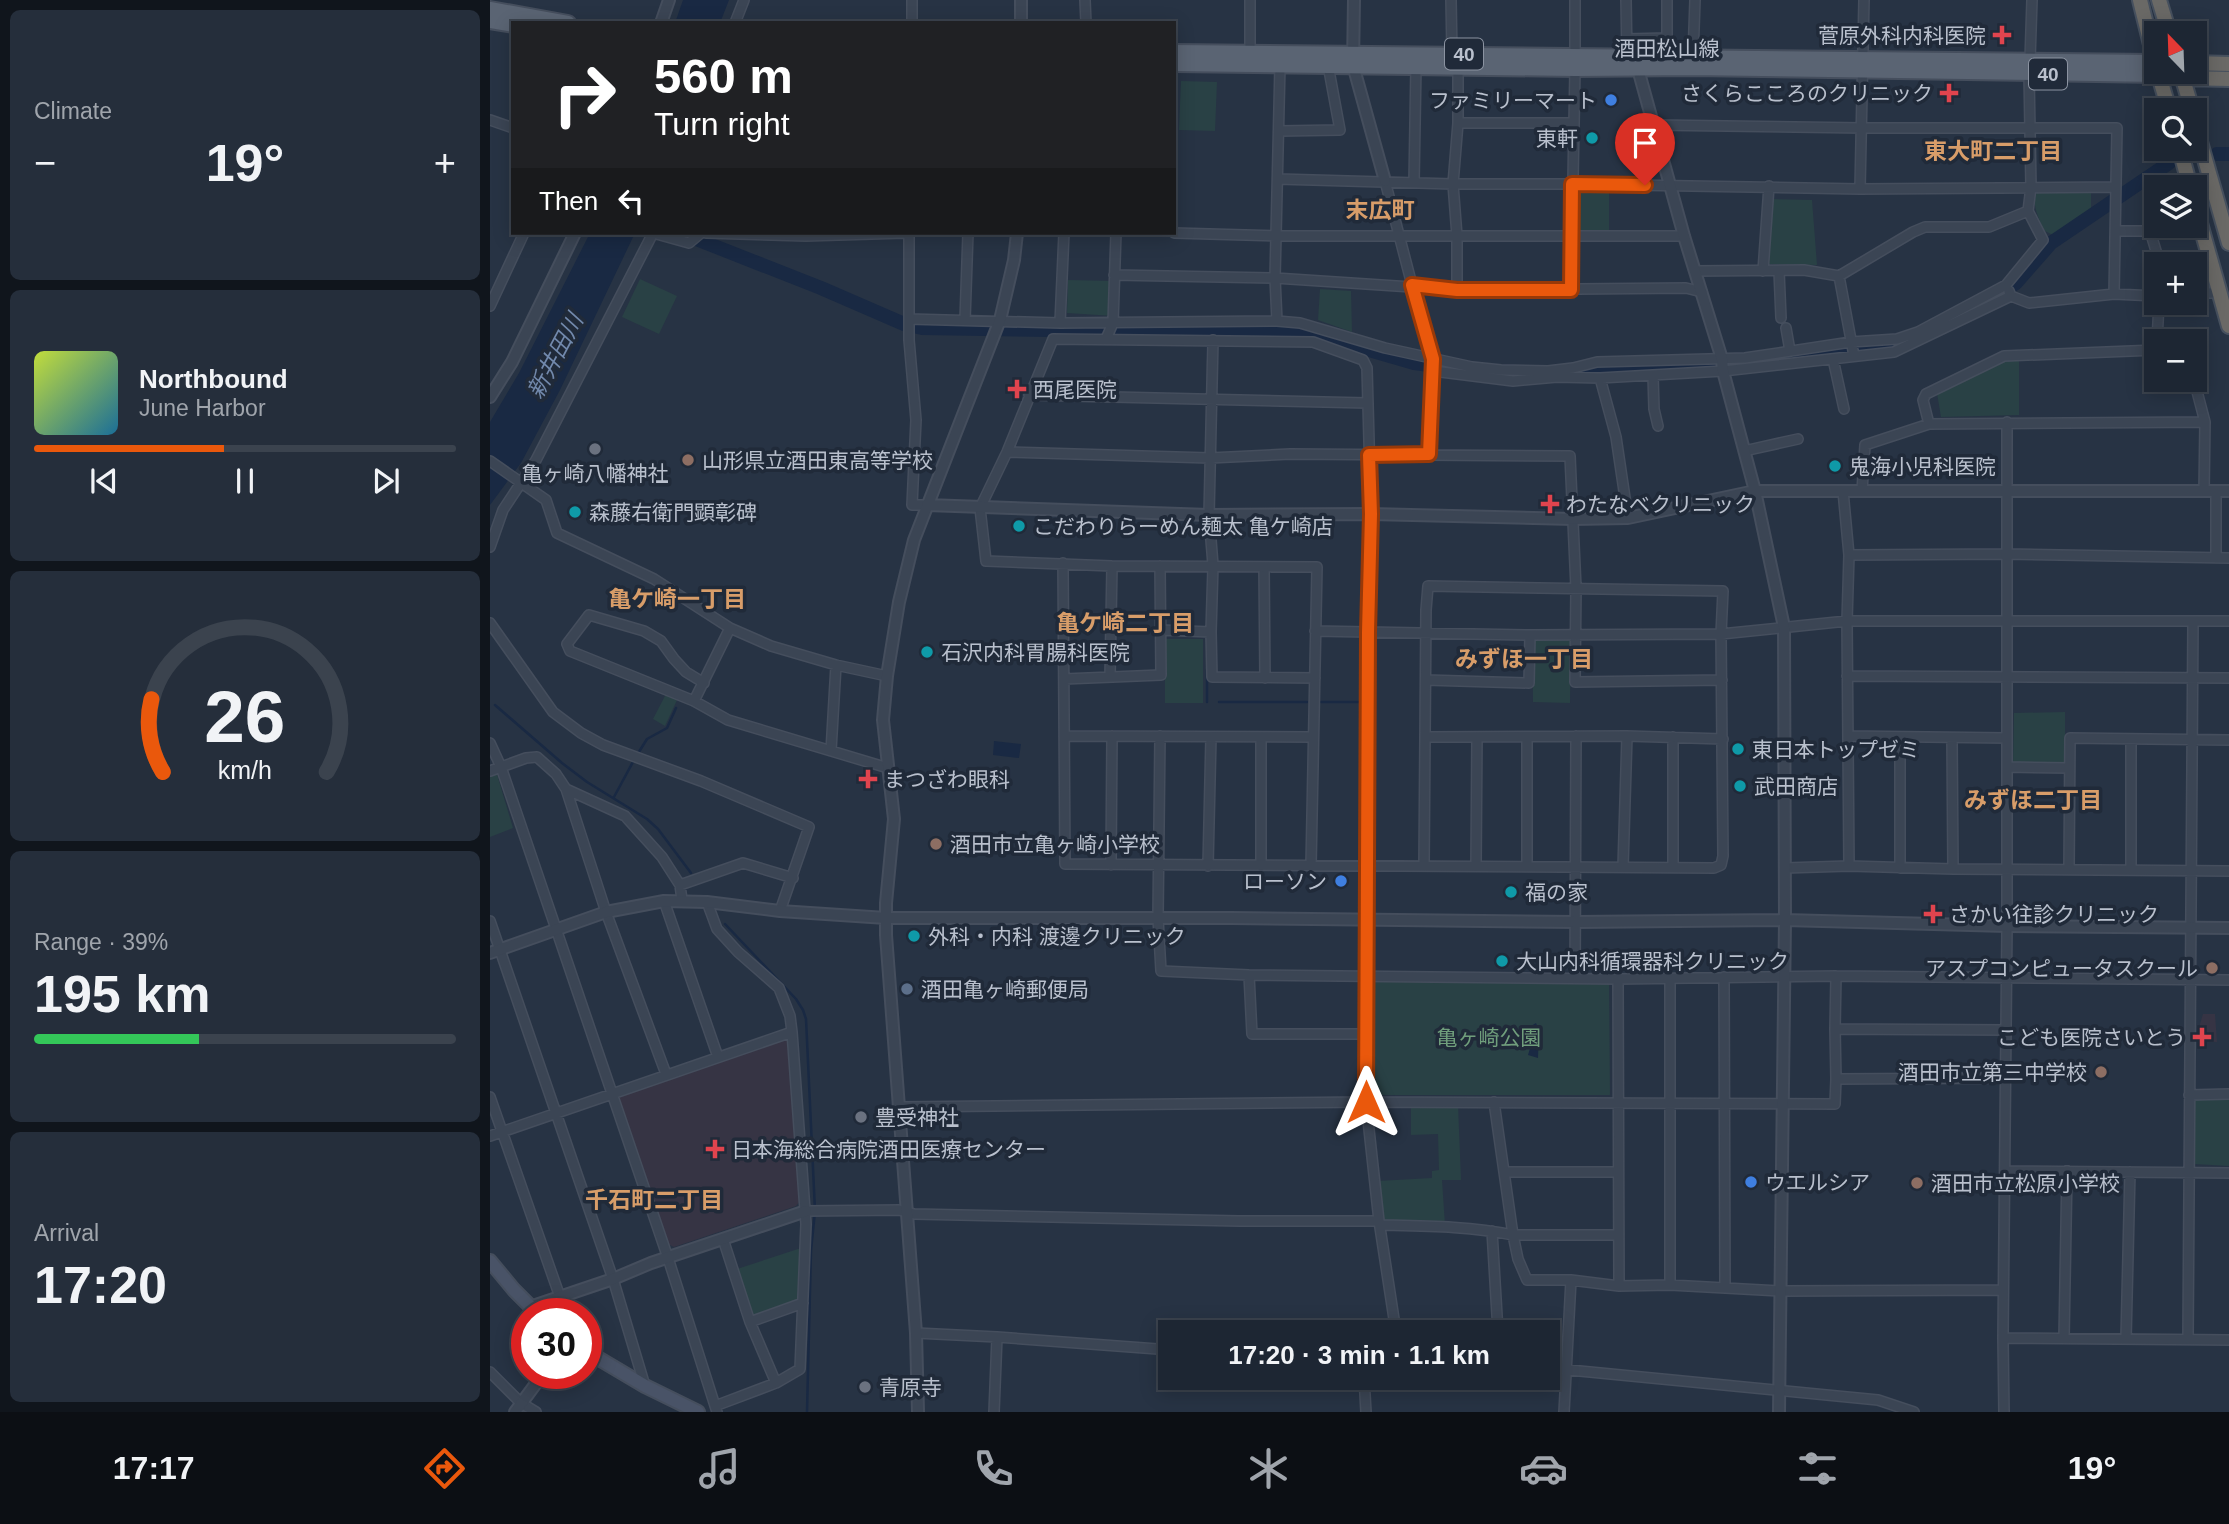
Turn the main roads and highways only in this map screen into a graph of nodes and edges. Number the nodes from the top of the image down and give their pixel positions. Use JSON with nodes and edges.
{"nodes":[{"id":1,"x":2140,"y":0,"type":"edge"},
{"id":2,"x":2159,"y":0,"type":"edge"},
{"id":3,"x":490,"y":4,"type":"edge"},
{"id":4,"x":490,"y":21,"type":"edge"},
{"id":5,"x":560,"y":21,"type":"edge"},
{"id":6,"x":2145,"y":21,"type":"edge"},
{"id":7,"x":2165,"y":21,"type":"edge"},
{"id":8,"x":511,"y":25,"type":"edge"},
{"id":9,"x":1176,"y":52,"type":"edge"},
{"id":10,"x":1353,"y":59,"type":"junction"},
{"id":11,"x":1455,"y":60,"type":"junction"},
{"id":12,"x":1575,"y":62,"type":"junction"},
{"id":13,"x":2207,"y":63,"type":"edge"},
{"id":14,"x":1176,"y":64,"type":"edge"},
{"id":15,"x":2229,"y":64,"type":"edge"},
{"id":16,"x":1862,"y":65,"type":"junction"},
{"id":17,"x":2144,"y":67,"type":"edge"},
{"id":18,"x":2207,"y":77,"type":"edge"},
{"id":19,"x":2229,"y":79,"type":"edge"},
{"id":20,"x":2205,"y":161,"type":"edge"},
{"id":21,"x":2204,"y":238,"type":"edge"},
{"id":22,"x":2229,"y":243,"type":"edge"},
{"id":23,"x":2229,"y":326,"type":"edge"},
{"id":24,"x":491,"y":1265,"type":"edge"},
{"id":25,"x":522,"y":1298,"type":"edge"},
{"id":26,"x":602,"y":1360,"type":"edge"},
{"id":27,"x":698,"y":1412,"type":"edge"}],
"edges":[{"from":1,"to":6,"type":"highway"},
{"from":2,"to":7,"type":"highway"},
{"from":3,"to":5,"type":"main road"},
{"from":4,"to":8,"type":"main road"},
{"from":9,"to":10,"type":"main road","name":"酒田松山線","number":"40"},
{"from":10,"to":11,"type":"main road","name":"酒田松山線","number":"40"},
{"from":10,"to":11,"type":"main road","name":"酒田松山線","number":"40"},
{"from":10,"to":14,"type":"main road","name":"酒田松山線","number":"40"},
{"from":11,"to":12,"type":"main road","name":"酒田松山線","number":"40"},
{"from":12,"to":16,"type":"main road","name":"酒田松山線","number":"40"},
{"from":12,"to":16,"type":"main road","name":"酒田松山線","number":"40"},
{"from":13,"to":15,"type":"highway"},
{"from":16,"to":17,"type":"main road","name":"酒田松山線","number":"40"},
{"from":18,"to":19,"type":"highway"},
{"from":20,"to":22,"type":"highway"},
{"from":21,"to":23,"type":"highway"},
{"from":24,"to":25,"type":"main road"},
{"from":26,"to":27,"type":"main road"}]}
